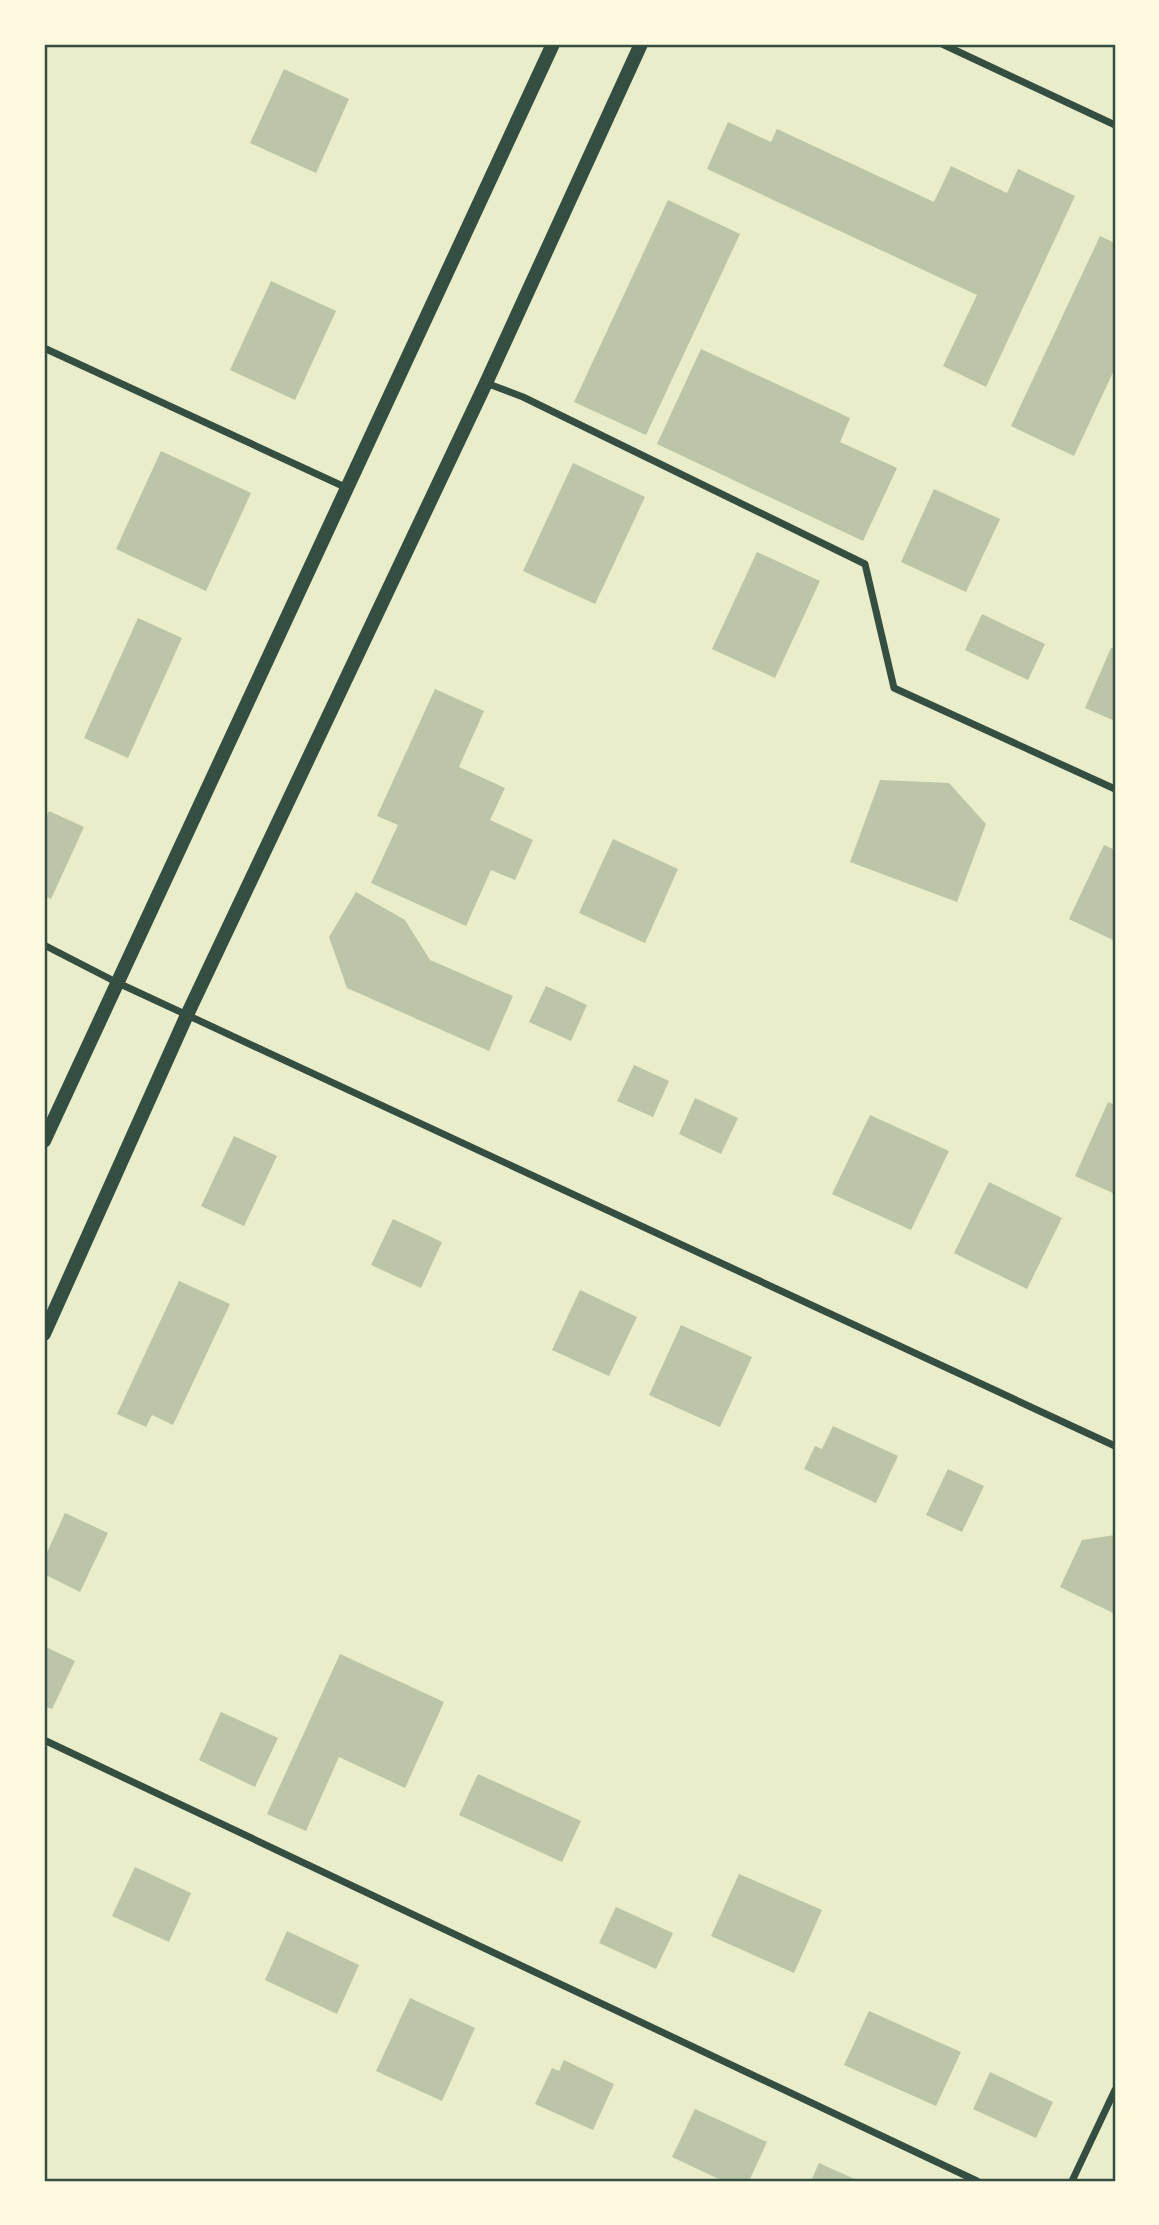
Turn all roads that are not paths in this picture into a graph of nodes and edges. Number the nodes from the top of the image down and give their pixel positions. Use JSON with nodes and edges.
{"nodes":[{"id":1,"x":553,"y":44,"type":"edge"},
{"id":2,"x":641,"y":44,"type":"edge"},
{"id":3,"x":942,"y":44,"type":"edge"},
{"id":4,"x":1115,"y":125,"type":"edge"},
{"id":5,"x":44,"y":348,"type":"edge"},
{"id":6,"x":486,"y":383,"type":"junction"},
{"id":7,"x":347,"y":488,"type":"junction"},
{"id":8,"x":1115,"y":789,"type":"edge"},
{"id":9,"x":44,"y":945,"type":"edge"},
{"id":10,"x":116,"y":982,"type":"junction"},
{"id":11,"x":187,"y":1014,"type":"junction"},
{"id":12,"x":44,"y":1141,"type":"edge"},
{"id":13,"x":44,"y":1334,"type":"edge"},
{"id":14,"x":1115,"y":1446,"type":"edge"},
{"id":15,"x":44,"y":1740,"type":"edge"},
{"id":16,"x":1115,"y":2090,"type":"edge"},
{"id":17,"x":976,"y":2181,"type":"edge"},
{"id":18,"x":1073,"y":2181,"type":"edge"}],
"edges":[{"from":1,"to":7,"type":"main road"},
{"from":2,"to":6,"type":"main road"},
{"from":3,"to":4,"type":"street"},
{"from":5,"to":7,"type":"street"},
{"from":6,"to":8,"type":"street"},
{"from":6,"to":11,"type":"main road"},
{"from":7,"to":10,"type":"main road"},
{"from":9,"to":10,"type":"street"},
{"from":10,"to":11,"type":"street"},
{"from":10,"to":12,"type":"main road"},
{"from":11,"to":13,"type":"main road"},
{"from":11,"to":14,"type":"street"},
{"from":15,"to":17,"type":"street"},
{"from":16,"to":18,"type":"street"}]}
